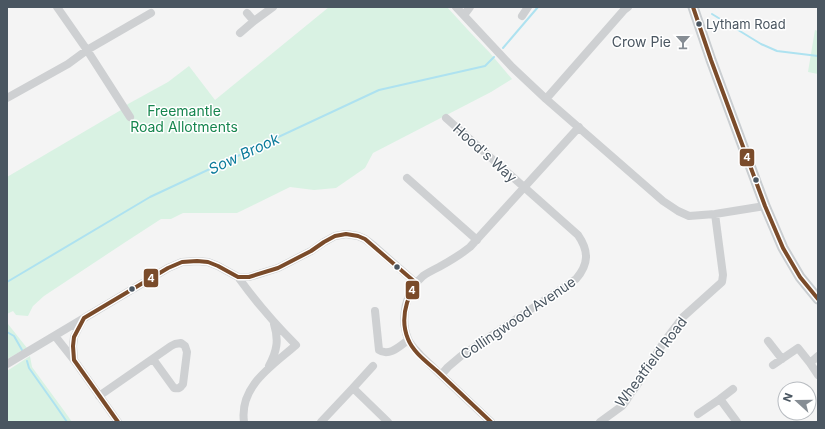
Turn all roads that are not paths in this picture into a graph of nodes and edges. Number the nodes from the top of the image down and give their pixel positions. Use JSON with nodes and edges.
{"nodes":[{"id":1,"x":58,"y":7,"type":"edge"},
{"id":2,"x":274,"y":7,"type":"edge"},
{"id":3,"x":456,"y":7,"type":"edge"},
{"id":4,"x":470,"y":7,"type":"edge"},
{"id":5,"x":528,"y":7,"type":"edge"},
{"id":6,"x":628,"y":7,"type":"edge"},
{"id":7,"x":694,"y":7,"type":"edge"},
{"id":8,"x":151,"y":13,"type":"dead end"},
{"id":9,"x":247,"y":13,"type":"dead end"},
{"id":10,"x":464,"y":16,"type":"junction"},
{"id":11,"x":522,"y":16,"type":"dead end"},
{"id":12,"x":254,"y":21,"type":"junction"},
{"id":13,"x":240,"y":33,"type":"dead end"},
{"id":14,"x":87,"y":50,"type":"junction"},
{"id":15,"x":7,"y":98,"type":"edge"},
{"id":16,"x":546,"y":98,"type":"junction"},
{"id":17,"x":130,"y":117,"type":"dead end"},
{"id":18,"x":446,"y":118,"type":"dead end"},
{"id":19,"x":579,"y":127,"type":"junction"},
{"id":20,"x":407,"y":178,"type":"dead end"},
{"id":21,"x":524,"y":187,"type":"junction"},
{"id":22,"x":765,"y":206,"type":"junction"},
{"id":23,"x":715,"y":214,"type":"junction"},
{"id":24,"x":477,"y":240,"type":"junction"},
{"id":25,"x":238,"y":277,"type":"junction"},
{"id":26,"x":416,"y":283,"type":"junction"},
{"id":27,"x":818,"y":299,"type":"edge"},
{"id":28,"x":375,"y":311,"type":"dead end"},
{"id":29,"x":84,"y":318,"type":"junction"},
{"id":30,"x":273,"y":321,"type":"junction"},
{"id":31,"x":58,"y":334,"type":"junction"},
{"id":32,"x":408,"y":340,"type":"junction"},
{"id":33,"x":768,"y":341,"type":"dead end"},
{"id":34,"x":818,"y":356,"type":"edge"},
{"id":35,"x":153,"y":359,"type":"junction"},
{"id":36,"x":782,"y":359,"type":"junction"},
{"id":37,"x":74,"y":360,"type":"junction"},
{"id":38,"x":810,"y":363,"type":"junction"},
{"id":39,"x":7,"y":364,"type":"edge"},
{"id":40,"x":773,"y":365,"type":"dead end"},
{"id":41,"x":373,"y":366,"type":"dead end"},
{"id":42,"x":267,"y":368,"type":"junction"},
{"id":43,"x":442,"y":375,"type":"junction"},
{"id":44,"x":818,"y":375,"type":"edge"},
{"id":45,"x":353,"y":388,"type":"junction"},
{"id":46,"x":733,"y":389,"type":"dead end"},
{"id":47,"x":99,"y":396,"type":"junction"},
{"id":48,"x":720,"y":399,"type":"junction"},
{"id":49,"x":698,"y":414,"type":"dead end"},
{"id":50,"x":118,"y":422,"type":"edge"},
{"id":51,"x":244,"y":422,"type":"edge"},
{"id":52,"x":321,"y":422,"type":"edge"},
{"id":53,"x":388,"y":422,"type":"edge"},
{"id":54,"x":489,"y":422,"type":"edge"},
{"id":55,"x":600,"y":422,"type":"edge"},
{"id":56,"x":737,"y":422,"type":"edge"}],
"edges":[{"from":1,"to":14,"type":"street"},
{"from":2,"to":12,"type":"street"},
{"from":3,"to":10,"type":"street"},
{"from":4,"to":10,"type":"street"},
{"from":5,"to":11,"type":"street"},
{"from":6,"to":16,"type":"street"},
{"from":7,"to":22,"type":"main road"},
{"from":8,"to":14,"type":"street"},
{"from":9,"to":12,"type":"street"},
{"from":10,"to":16,"type":"street"},
{"from":12,"to":13,"type":"street"},
{"from":14,"to":15,"type":"street"},
{"from":14,"to":17,"type":"street"},
{"from":16,"to":19,"type":"street"},
{"from":18,"to":21,"type":"street","name":"Hood's Way"},
{"from":19,"to":21,"type":"street"},
{"from":19,"to":23,"type":"street"},
{"from":20,"to":24,"type":"street"},
{"from":21,"to":24,"type":"street"},
{"from":21,"to":43,"type":"street","name":"Collingwood Avenue"},
{"from":22,"to":23,"type":"street"},
{"from":22,"to":27,"type":"main road"},
{"from":23,"to":55,"type":"street","name":"Wheatfield Road"},
{"from":24,"to":26,"type":"street"},
{"from":25,"to":26,"type":"street"},
{"from":25,"to":29,"type":"street"},
{"from":25,"to":30,"type":"street"},
{"from":26,"to":32,"type":"street"},
{"from":28,"to":32,"type":"street"},
{"from":29,"to":31,"type":"street"},
{"from":29,"to":37,"type":"street"},
{"from":30,"to":42,"type":"street"},
{"from":30,"to":42,"type":"street"},
{"from":31,"to":37,"type":"street"},
{"from":31,"to":39,"type":"street"},
{"from":32,"to":43,"type":"street"},
{"from":33,"to":36,"type":"street"},
{"from":34,"to":38,"type":"street"},
{"from":35,"to":35,"type":"street"},
{"from":35,"to":47,"type":"street"},
{"from":36,"to":38,"type":"street"},
{"from":36,"to":40,"type":"street"},
{"from":37,"to":47,"type":"street"},
{"from":38,"to":44,"type":"street"},
{"from":41,"to":45,"type":"street"},
{"from":42,"to":51,"type":"street"},
{"from":43,"to":54,"type":"street"},
{"from":45,"to":52,"type":"street"},
{"from":45,"to":53,"type":"street"},
{"from":46,"to":48,"type":"street"},
{"from":47,"to":50,"type":"street"},
{"from":48,"to":49,"type":"street"},
{"from":48,"to":56,"type":"street"}]}
